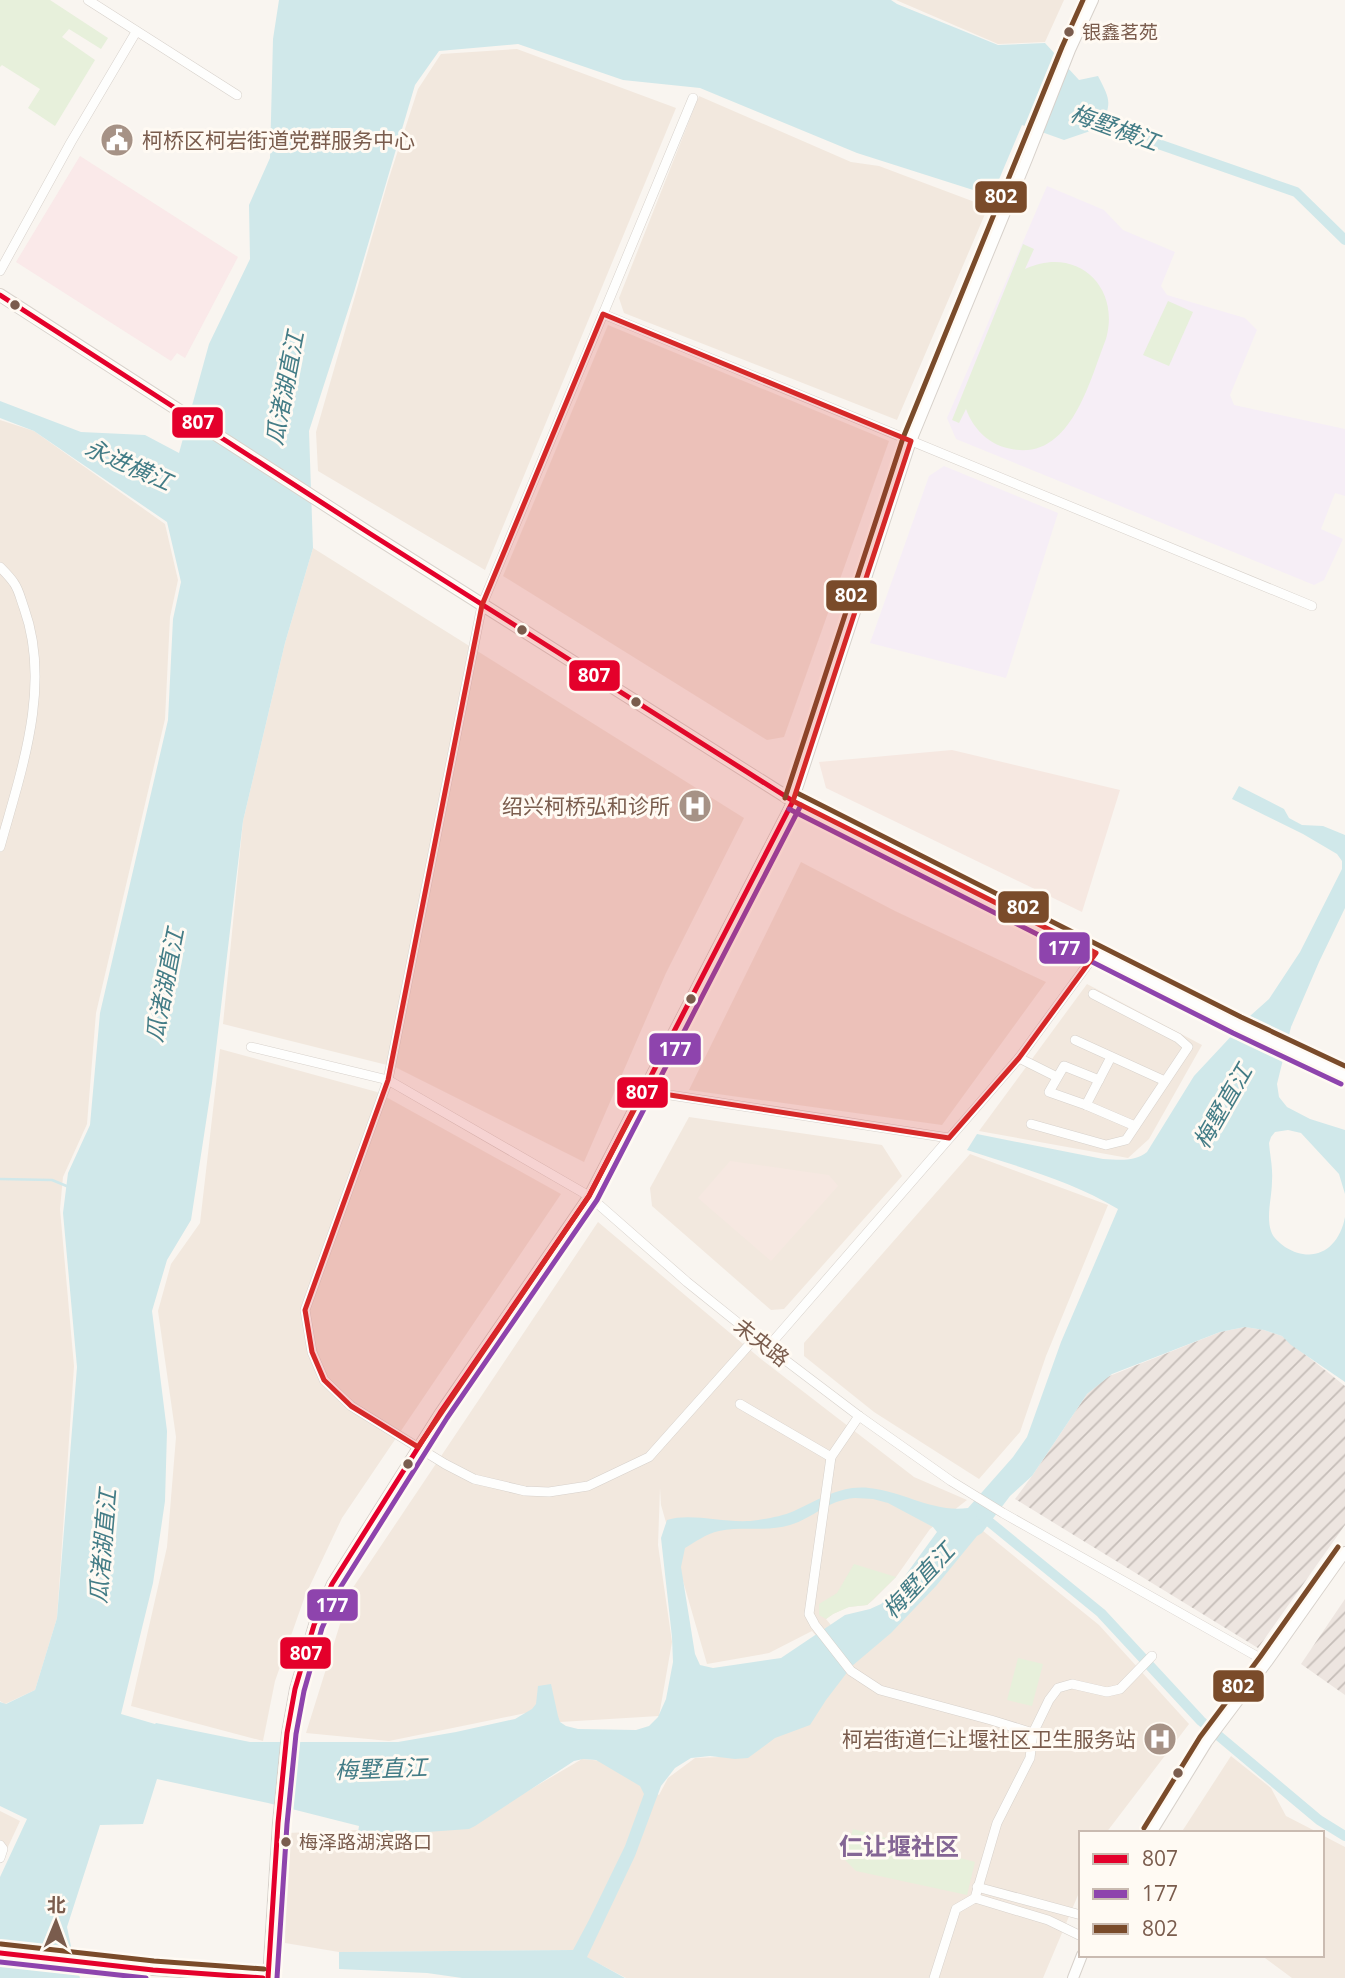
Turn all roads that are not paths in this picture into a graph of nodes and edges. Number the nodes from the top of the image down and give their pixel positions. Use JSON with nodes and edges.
{"nodes":[{"id":1,"x":88,"y":0,"type":"edge"},
{"id":2,"x":1093,"y":0,"type":"edge"},
{"id":3,"x":136,"y":32,"type":"junction"},
{"id":4,"x":237,"y":95,"type":"dead end"},
{"id":5,"x":693,"y":98,"type":"dead end"},
{"id":6,"x":0,"y":271,"type":"edge"},
{"id":7,"x":0,"y":295,"type":"edge"},
{"id":8,"x":603,"y":314,"type":"junction"},
{"id":9,"x":911,"y":441,"type":"junction"},
{"id":10,"x":0,"y":566,"type":"edge"},
{"id":11,"x":482,"y":605,"type":"junction"},
{"id":12,"x":1312,"y":606,"type":"dead end"},
{"id":13,"x":793,"y":801,"type":"junction"},
{"id":14,"x":0,"y":847,"type":"edge"},
{"id":15,"x":1096,"y":953,"type":"junction"},
{"id":16,"x":1093,"y":994,"type":"dead end"},
{"id":17,"x":1075,"y":1040,"type":"dead end"},
{"id":18,"x":251,"y":1047,"type":"dead end"},
{"id":19,"x":1111,"y":1057,"type":"junction"},
{"id":20,"x":1018,"y":1058,"type":"junction"},
{"id":21,"x":1345,"y":1076,"type":"edge"},
{"id":22,"x":1056,"y":1077,"type":"junction"},
{"id":23,"x":388,"y":1080,"type":"junction"},
{"id":24,"x":1099,"y":1080,"type":"junction"},
{"id":25,"x":1165,"y":1082,"type":"junction"},
{"id":26,"x":644,"y":1091,"type":"junction"},
{"id":27,"x":1086,"y":1105,"type":"junction"},
{"id":28,"x":1031,"y":1124,"type":"dead end"},
{"id":29,"x":1135,"y":1126,"type":"junction"},
{"id":30,"x":949,"y":1138,"type":"junction"},
{"id":31,"x":589,"y":1196,"type":"junction"},
{"id":32,"x":756,"y":1337,"type":"junction"},
{"id":33,"x":768,"y":1347,"type":"junction"},
{"id":34,"x":740,"y":1404,"type":"dead end"},
{"id":35,"x":859,"y":1416,"type":"junction"},
{"id":36,"x":418,"y":1447,"type":"junction"},
{"id":37,"x":831,"y":1457,"type":"junction"},
{"id":38,"x":1345,"y":1552,"type":"edge"},
{"id":39,"x":1152,"y":1656,"type":"dead end"},
{"id":40,"x":1267,"y":1662,"type":"junction"},
{"id":41,"x":1033,"y":1733,"type":"junction"},
{"id":42,"x":1152,"y":1831,"type":"edge"},
{"id":43,"x":0,"y":1845,"type":"edge"},
{"id":44,"x":0,"y":1858,"type":"edge"},
{"id":45,"x":977,"y":1887,"type":"junction"},
{"id":46,"x":975,"y":1898,"type":"junction"},
{"id":47,"x":1079,"y":1914,"type":"edge"},
{"id":48,"x":1079,"y":1935,"type":"edge"},
{"id":49,"x":0,"y":1953,"type":"edge"},
{"id":50,"x":1081,"y":1957,"type":"edge"},
{"id":51,"x":266,"y":1978,"type":"edge"},
{"id":52,"x":934,"y":1978,"type":"edge"},
{"id":53,"x":1073,"y":1978,"type":"edge"}],
"edges":[{"from":1,"to":3,"type":"street"},
{"from":2,"to":9,"type":"street"},
{"from":3,"to":4,"type":"street"},
{"from":3,"to":6,"type":"street"},
{"from":5,"to":8,"type":"street"},
{"from":7,"to":11,"type":"main road"},
{"from":8,"to":9,"type":"street"},
{"from":8,"to":11,"type":"street"},
{"from":9,"to":12,"type":"street"},
{"from":9,"to":13,"type":"street"},
{"from":10,"to":14,"type":"street"},
{"from":11,"to":13,"type":"main road"},
{"from":11,"to":23,"type":"street"},
{"from":13,"to":15,"type":"main road"},
{"from":13,"to":26,"type":"street"},
{"from":15,"to":20,"type":"street"},
{"from":15,"to":21,"type":"main road"},
{"from":16,"to":25,"type":"street"},
{"from":17,"to":19,"type":"street"},
{"from":18,"to":23,"type":"street","name":"未央路"},
{"from":19,"to":24,"type":"street"},
{"from":19,"to":25,"type":"street"},
{"from":20,"to":22,"type":"street"},
{"from":20,"to":30,"type":"street"},
{"from":22,"to":24,"type":"street"},
{"from":22,"to":27,"type":"street"},
{"from":23,"to":31,"type":"street","name":"未央路"},
{"from":23,"to":36,"type":"street"},
{"from":24,"to":27,"type":"street"},
{"from":25,"to":29,"type":"street"},
{"from":26,"to":30,"type":"street"},
{"from":26,"to":31,"type":"street"},
{"from":27,"to":29,"type":"street"},
{"from":28,"to":29,"type":"street"},
{"from":30,"to":33,"type":"street"},
{"from":31,"to":32,"type":"street","name":"未央路"},
{"from":31,"to":36,"type":"street"},
{"from":32,"to":33,"type":"street","name":"未央路"},
{"from":32,"to":36,"type":"street"},
{"from":33,"to":35,"type":"street","name":"未央路"},
{"from":34,"to":37,"type":"street"},
{"from":35,"to":37,"type":"street"},
{"from":35,"to":40,"type":"street","name":"未央路"},
{"from":36,"to":51,"type":"street"},
{"from":37,"to":41,"type":"street"},
{"from":38,"to":40,"type":"street"},
{"from":39,"to":41,"type":"street"},
{"from":40,"to":42,"type":"street"},
{"from":41,"to":45,"type":"street"},
{"from":43,"to":44,"type":"street"},
{"from":45,"to":46,"type":"street"},
{"from":45,"to":47,"type":"street"},
{"from":46,"to":48,"type":"street"},
{"from":46,"to":52,"type":"street"},
{"from":49,"to":51,"type":"street"},
{"from":50,"to":53,"type":"street"}]}
